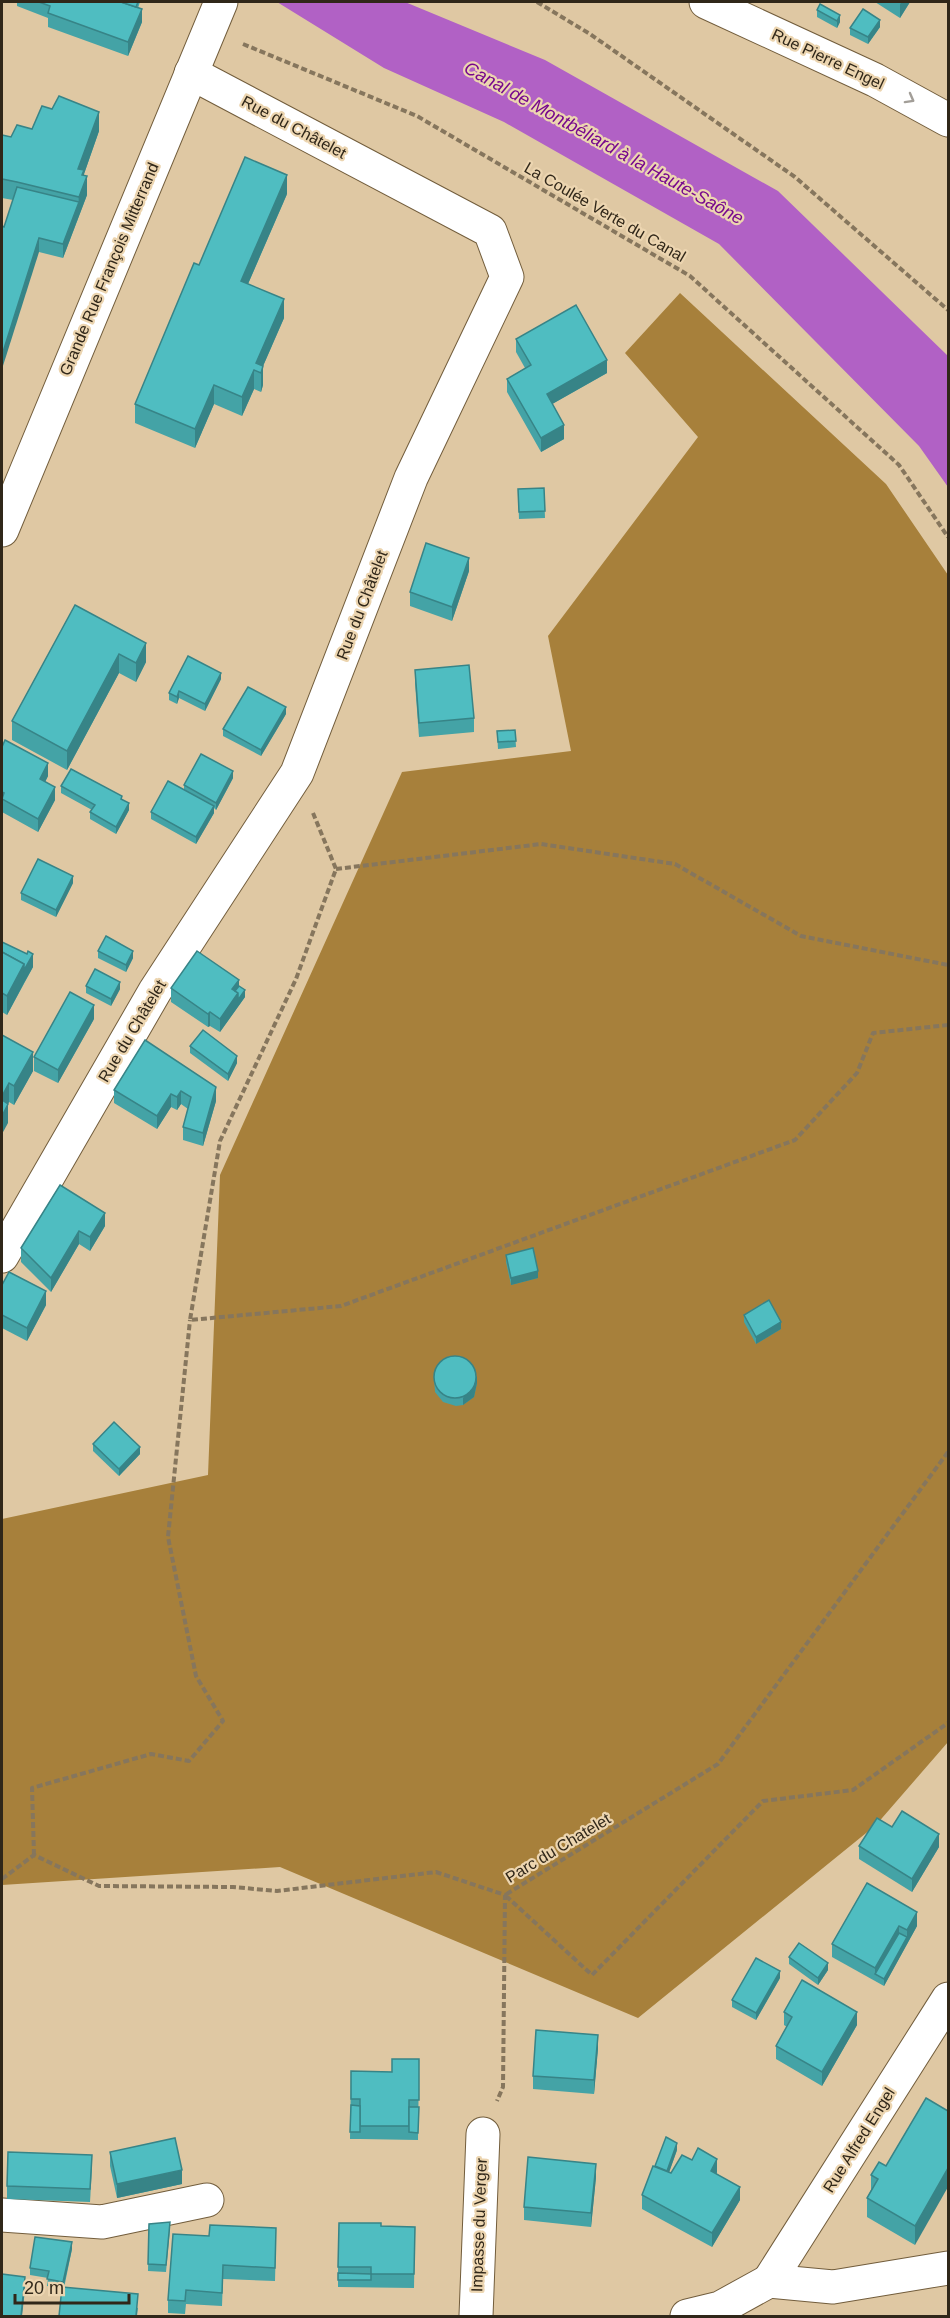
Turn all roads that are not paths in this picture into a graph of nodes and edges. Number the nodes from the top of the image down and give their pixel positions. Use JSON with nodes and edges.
{"nodes":[{"id":1,"x":706,"y":2,"type":"edge"},
{"id":2,"x":217,"y":11,"type":"edge"},
{"id":3,"x":191,"y":73,"type":"junction"},
{"id":4,"x":948,"y":120,"type":"edge"},
{"id":5,"x":2,"y":530,"type":"edge"},
{"id":6,"x":2,"y":1256,"type":"edge"},
{"id":7,"x":948,"y":1999,"type":"edge"},
{"id":8,"x":483,"y":2134,"type":"road end"},
{"id":9,"x":207,"y":2200,"type":"dead end"},
{"id":10,"x":2,"y":2216,"type":"edge"},
{"id":11,"x":948,"y":2268,"type":"edge"},
{"id":12,"x":769,"y":2281,"type":"junction"},
{"id":13,"x":476,"y":2316,"type":"edge"},
{"id":14,"x":687,"y":2316,"type":"edge"}],
"edges":[{"from":1,"to":4,"type":"street","name":"Rue Pierre Engel","one_way":true},
{"from":2,"to":3,"type":"street","name":"Grande Rue François Mitterrand"},
{"from":3,"to":5,"type":"street","name":"Grande Rue François Mitterrand"},
{"from":3,"to":6,"type":"street","name":"Rue du Châtelet"},
{"from":7,"to":12,"type":"street","name":"Rue Alfred Engel"},
{"from":8,"to":13,"type":"street","name":"Impasse du Verger"},
{"from":9,"to":10,"type":"street"},
{"from":11,"to":12,"type":"street"},
{"from":12,"to":14,"type":"street"}]}
